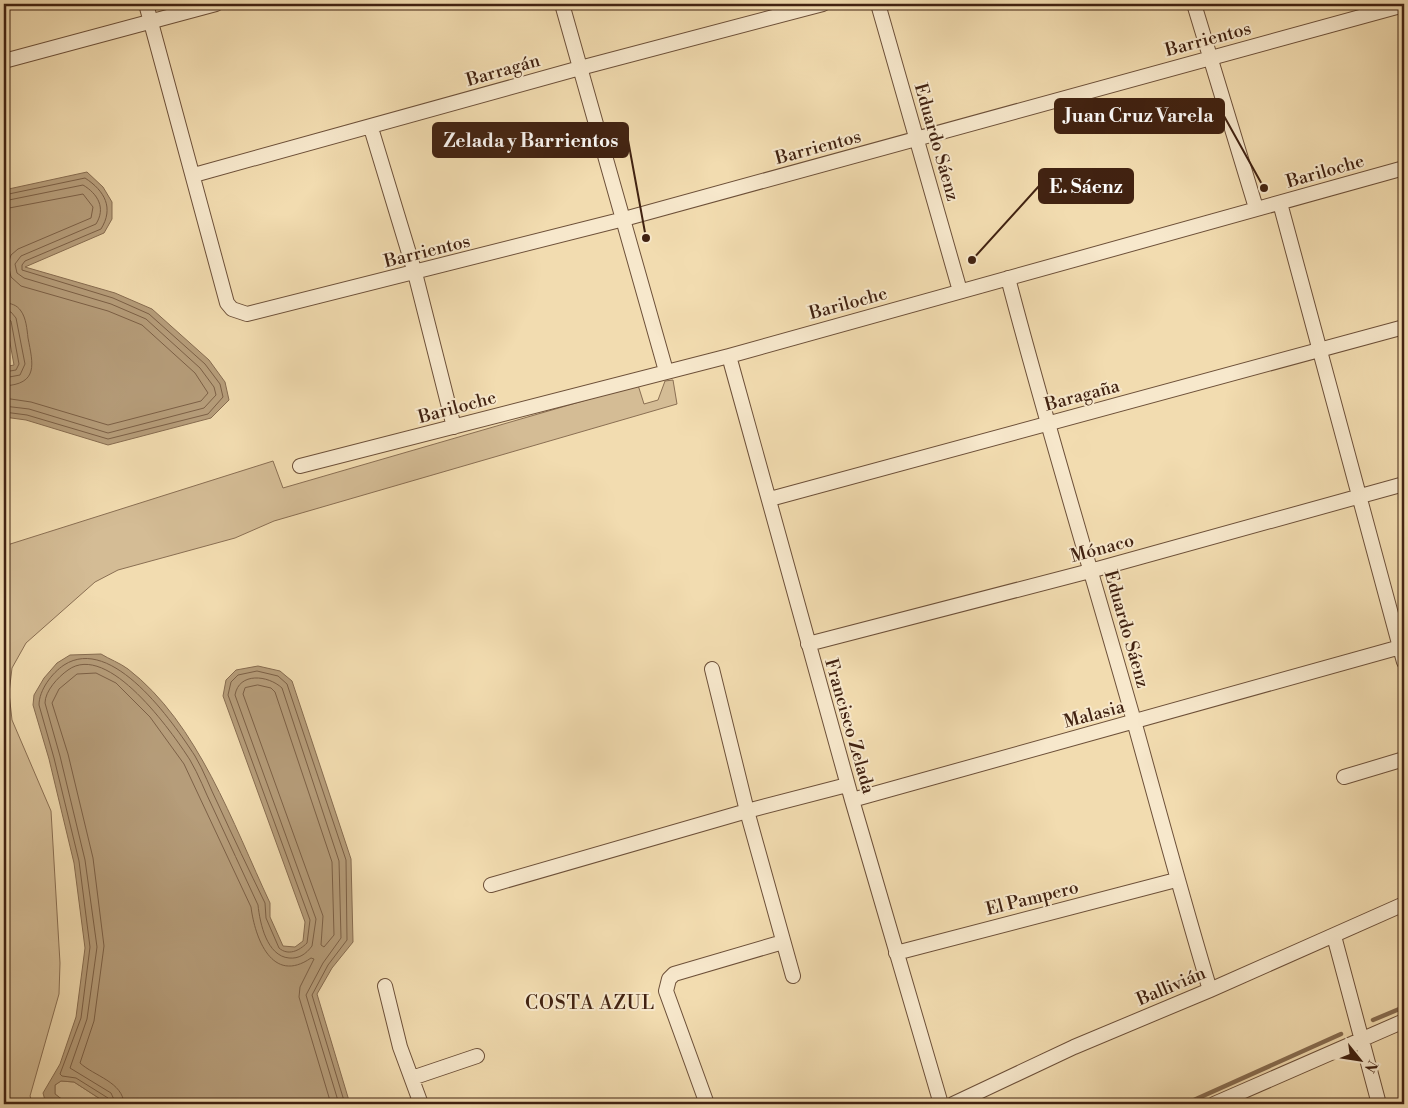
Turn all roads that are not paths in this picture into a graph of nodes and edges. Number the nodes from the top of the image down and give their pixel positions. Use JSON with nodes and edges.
{"nodes":[{"id":1,"x":146,"y":4,"type":"edge"},
{"id":2,"x":216,"y":4,"type":"edge"},
{"id":3,"x":562,"y":4,"type":"edge"},
{"id":4,"x":823,"y":4,"type":"edge"},
{"id":5,"x":878,"y":4,"type":"edge"},
{"id":6,"x":1194,"y":4,"type":"edge"},
{"id":7,"x":1404,"y":5,"type":"edge"},
{"id":8,"x":151,"y":21,"type":"junction"},
{"id":9,"x":1210,"y":58,"type":"junction"},
{"id":10,"x":4,"y":61,"type":"edge"},
{"id":11,"x":580,"y":68,"type":"junction"},
{"id":12,"x":371,"y":128,"type":"junction"},
{"id":13,"x":917,"y":140,"type":"junction"},
{"id":14,"x":1404,"y":168,"type":"edge"},
{"id":15,"x":194,"y":175,"type":"junction"},
{"id":16,"x":1280,"y":203,"type":"junction"},
{"id":17,"x":1256,"y":208,"type":"junction"},
{"id":18,"x":624,"y":219,"type":"junction"},
{"id":19,"x":415,"y":273,"type":"junction"},
{"id":20,"x":1008,"y":278,"type":"junction"},
{"id":21,"x":960,"y":291,"type":"junction"},
{"id":22,"x":1404,"y":327,"type":"edge"},
{"id":23,"x":1320,"y":351,"type":"junction"},
{"id":24,"x":729,"y":356,"type":"junction"},
{"id":25,"x":666,"y":371,"type":"junction"},
{"id":26,"x":1047,"y":424,"type":"junction"},
{"id":27,"x":454,"y":427,"type":"junction"},
{"id":28,"x":300,"y":466,"type":"dead end"},
{"id":29,"x":1404,"y":484,"type":"edge"},
{"id":30,"x":1358,"y":497,"type":"junction"},
{"id":31,"x":770,"y":500,"type":"junction"},
{"id":32,"x":1090,"y":571,"type":"junction"},
{"id":33,"x":808,"y":644,"type":"junction"},
{"id":34,"x":1402,"y":647,"type":"edge"},
{"id":35,"x":1404,"y":662,"type":"edge"},
{"id":36,"x":712,"y":670,"type":"dead end"},
{"id":37,"x":1134,"y":722,"type":"junction"},
{"id":38,"x":1404,"y":759,"type":"edge"},
{"id":39,"x":1344,"y":777,"type":"dead end"},
{"id":40,"x":847,"y":785,"type":"junction"},
{"id":41,"x":852,"y":800,"type":"junction"},
{"id":42,"x":746,"y":810,"type":"junction"},
{"id":43,"x":1176,"y":880,"type":"junction"},
{"id":44,"x":491,"y":885,"type":"dead end"},
{"id":45,"x":1404,"y":904,"type":"edge"},
{"id":46,"x":1334,"y":936,"type":"junction"},
{"id":47,"x":783,"y":942,"type":"junction"},
{"id":48,"x":896,"y":953,"type":"junction"},
{"id":49,"x":793,"y":976,"type":"dead end"},
{"id":50,"x":385,"y":986,"type":"dead end"},
{"id":51,"x":1210,"y":990,"type":"junction"},
{"id":52,"x":1404,"y":1020,"type":"edge"},
{"id":53,"x":1362,"y":1038,"type":"junction"},
{"id":54,"x":477,"y":1056,"type":"dead end"},
{"id":55,"x":412,"y":1078,"type":"junction"},
{"id":56,"x":421,"y":1104,"type":"edge"},
{"id":57,"x":707,"y":1104,"type":"edge"},
{"id":58,"x":941,"y":1104,"type":"edge"},
{"id":59,"x":953,"y":1104,"type":"edge"},
{"id":60,"x":1214,"y":1104,"type":"edge"},
{"id":61,"x":1379,"y":1104,"type":"edge"}],
"edges":[{"from":1,"to":8,"type":"street"},
{"from":2,"to":8,"type":"street"},
{"from":3,"to":11,"type":"street"},
{"from":4,"to":11,"type":"street","name":"Barragán"},
{"from":5,"to":13,"type":"street","name":"Eduardo Sáenz"},
{"from":6,"to":9,"type":"street"},
{"from":7,"to":9,"type":"street","name":"Barrientos"},
{"from":8,"to":10,"type":"street"},
{"from":8,"to":15,"type":"street"},
{"from":9,"to":13,"type":"street","name":"Barrientos"},
{"from":9,"to":17,"type":"street"},
{"from":11,"to":12,"type":"street","name":"Barragán"},
{"from":11,"to":18,"type":"street"},
{"from":12,"to":15,"type":"street","name":"Barragán"},
{"from":12,"to":19,"type":"street"},
{"from":13,"to":18,"type":"street","name":"Barrientos"},
{"from":13,"to":21,"type":"street","name":"Eduardo Sáenz"},
{"from":14,"to":16,"type":"street","name":"Bariloche"},
{"from":15,"to":19,"type":"street","name":"Barrientos"},
{"from":16,"to":17,"type":"street","name":"Bariloche"},
{"from":16,"to":23,"type":"street"},
{"from":17,"to":20,"type":"street","name":"Bariloche"},
{"from":18,"to":19,"type":"street","name":"Barrientos"},
{"from":18,"to":25,"type":"street"},
{"from":19,"to":27,"type":"street"},
{"from":20,"to":21,"type":"street","name":"Bariloche"},
{"from":20,"to":26,"type":"street","name":"Eduardo Sáenz"},
{"from":21,"to":24,"type":"street","name":"Bariloche"},
{"from":22,"to":23,"type":"street","name":"Baragaña"},
{"from":23,"to":26,"type":"street","name":"Baragaña"},
{"from":23,"to":30,"type":"street"},
{"from":24,"to":25,"type":"street","name":"Bariloche"},
{"from":24,"to":31,"type":"street","name":"Francisco Zelada"},
{"from":25,"to":27,"type":"street","name":"Bariloche"},
{"from":26,"to":31,"type":"street","name":"Baragaña"},
{"from":26,"to":32,"type":"street","name":"Eduardo Sáenz"},
{"from":27,"to":28,"type":"street","name":"Bariloche"},
{"from":29,"to":30,"type":"street","name":"Mónaco"},
{"from":30,"to":32,"type":"street","name":"Mónaco"},
{"from":30,"to":34,"type":"street"},
{"from":31,"to":33,"type":"street","name":"Francisco Zelada"},
{"from":32,"to":33,"type":"street","name":"Mónaco"},
{"from":32,"to":37,"type":"street","name":"Eduardo Sáenz"},
{"from":33,"to":40,"type":"street","name":"Francisco Zelada"},
{"from":34,"to":35,"type":"street"},
{"from":34,"to":37,"type":"street","name":"Malasia"},
{"from":36,"to":42,"type":"street"},
{"from":37,"to":41,"type":"street","name":"Malasia"},
{"from":37,"to":43,"type":"street","name":"Eduardo Sáenz"},
{"from":38,"to":39,"type":"street"},
{"from":40,"to":41,"type":"street","name":"Francisco Zelada"},
{"from":40,"to":42,"type":"street"},
{"from":41,"to":48,"type":"street","name":"Francisco Zelada"},
{"from":42,"to":44,"type":"street"},
{"from":42,"to":47,"type":"street"},
{"from":43,"to":48,"type":"street","name":"El Pampero"},
{"from":43,"to":51,"type":"street","name":"Eduardo Sáenz"},
{"from":45,"to":46,"type":"street","name":"Ballivián"},
{"from":46,"to":51,"type":"street","name":"Ballivián"},
{"from":46,"to":53,"type":"street"},
{"from":47,"to":49,"type":"street"},
{"from":47,"to":57,"type":"street"},
{"from":48,"to":58,"type":"street","name":"Francisco Zelada"},
{"from":50,"to":55,"type":"street"},
{"from":51,"to":59,"type":"street","name":"Ballivián"},
{"from":52,"to":53,"type":"street"},
{"from":53,"to":60,"type":"street"},
{"from":53,"to":61,"type":"street"},
{"from":54,"to":55,"type":"street"},
{"from":55,"to":56,"type":"street"}]}
